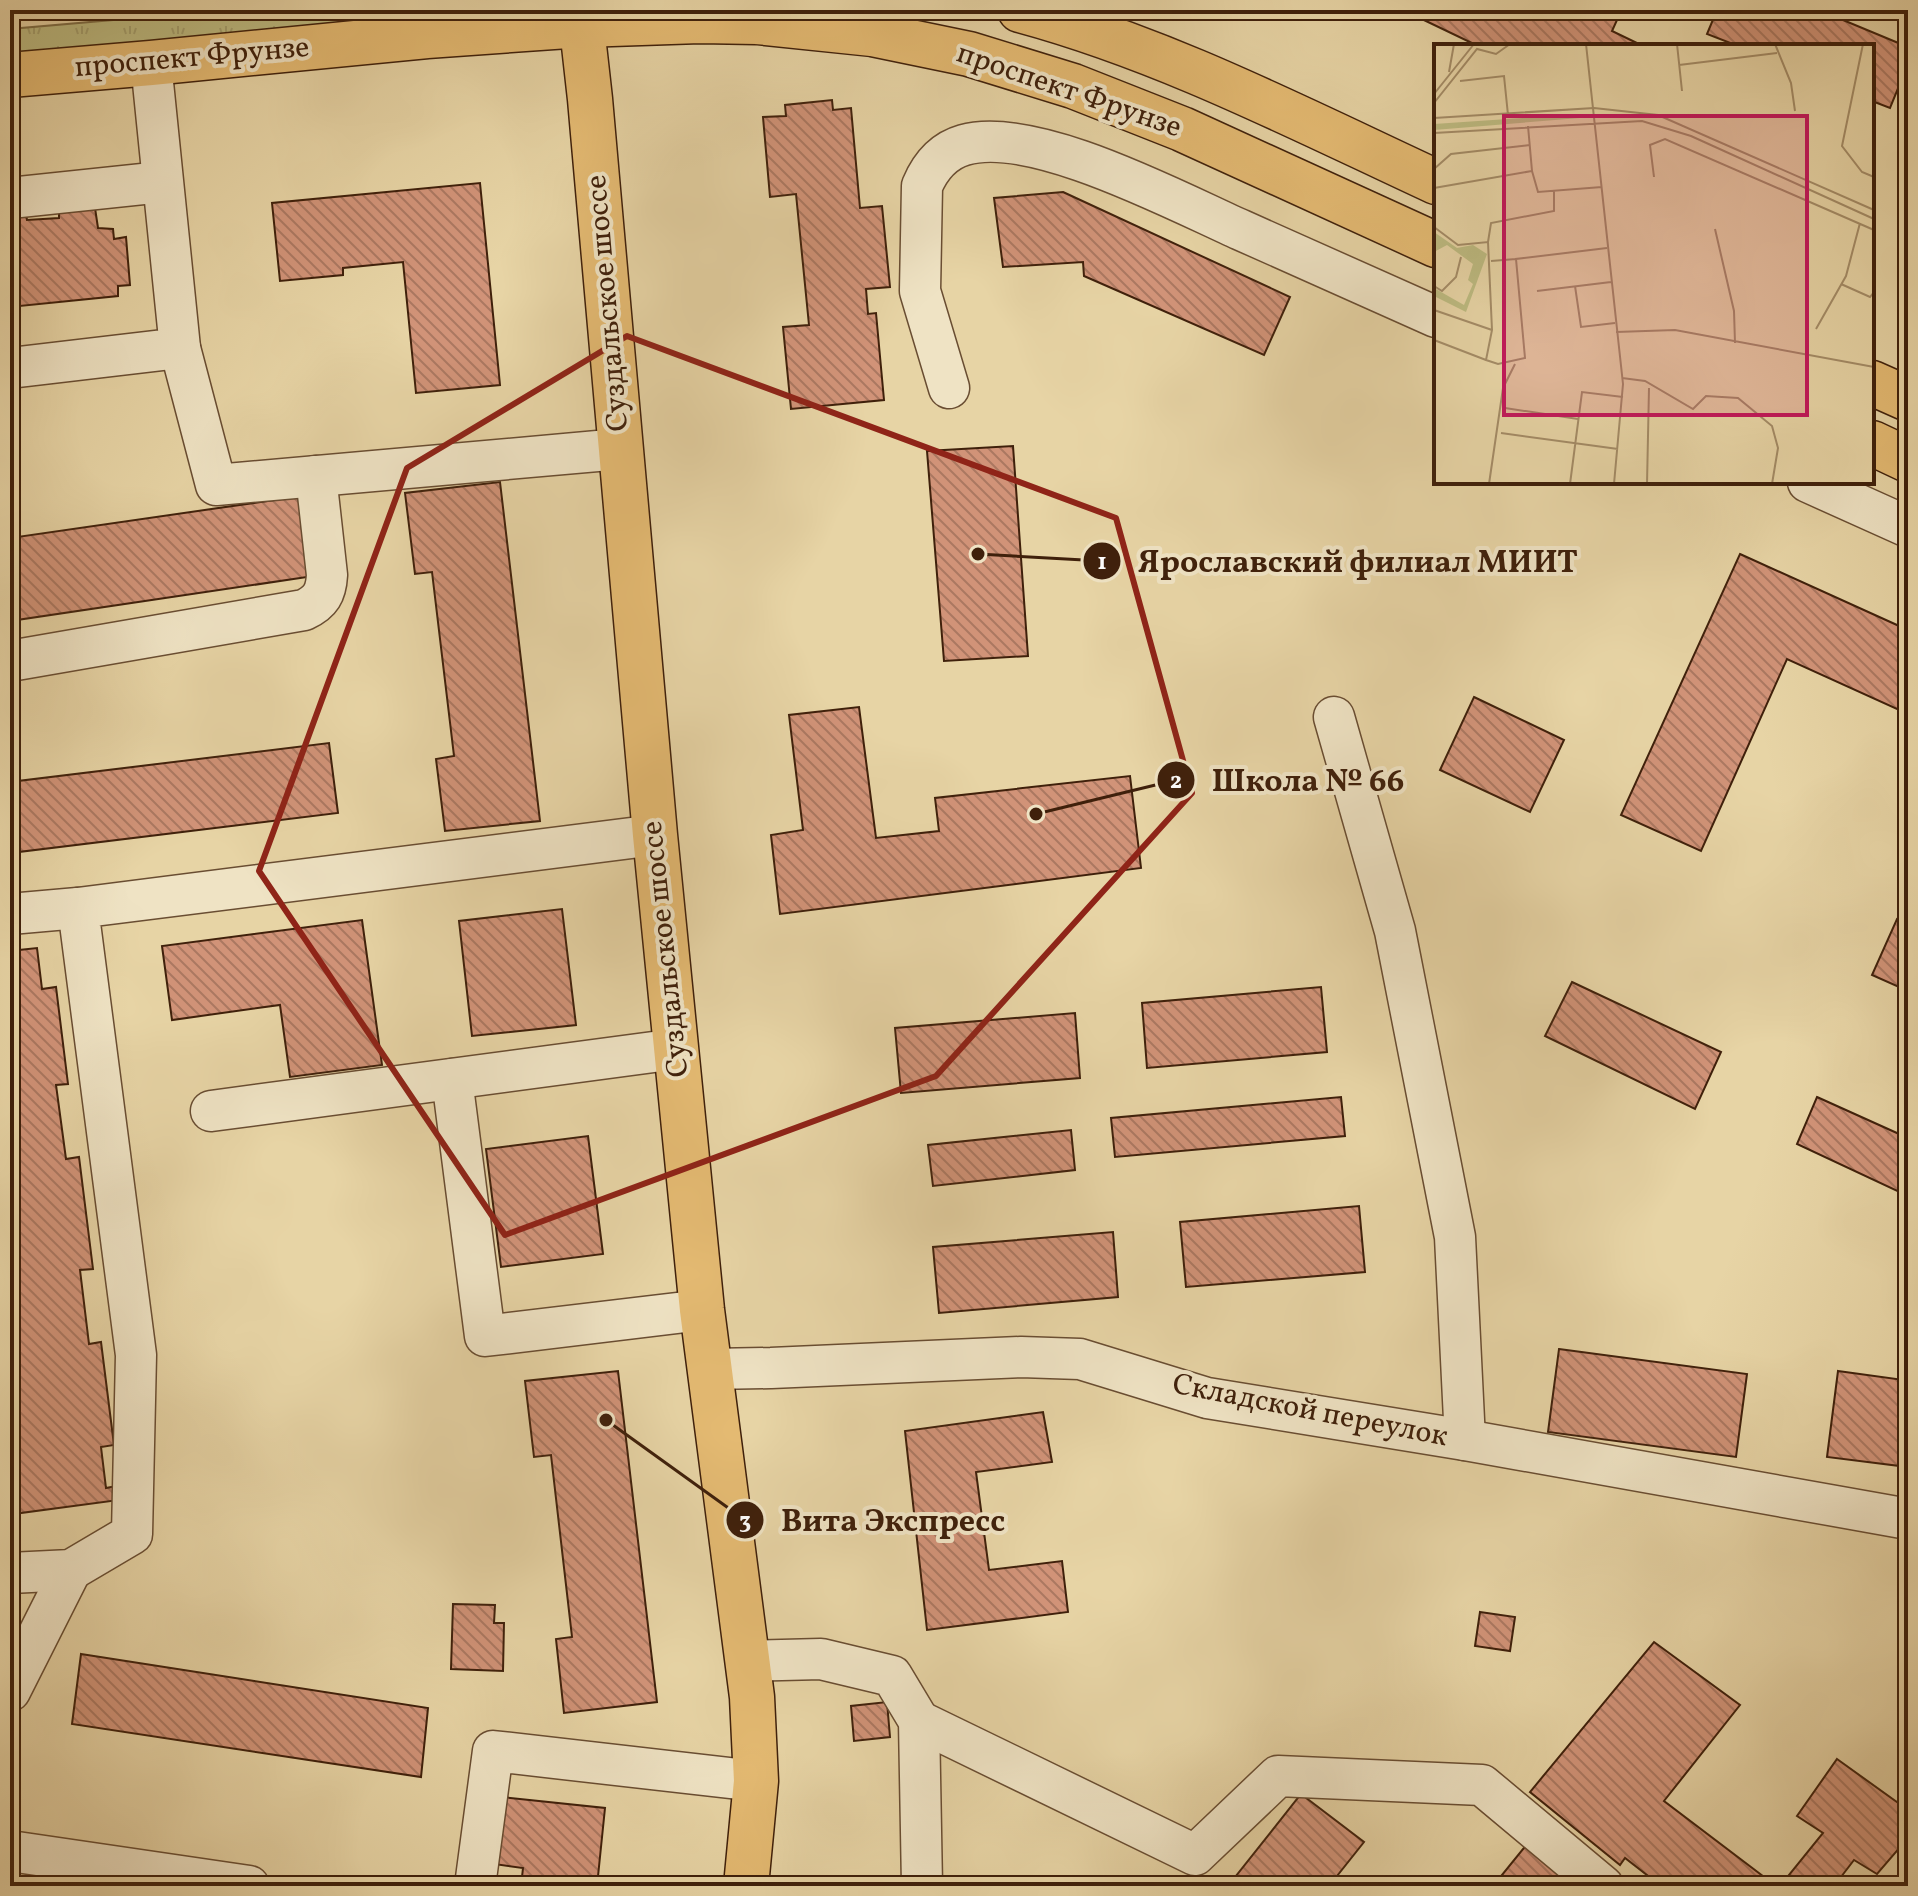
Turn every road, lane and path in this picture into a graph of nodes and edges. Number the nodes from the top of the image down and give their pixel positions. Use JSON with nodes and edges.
{"nodes":[{"id":1,"x":1020,"y":10,"type":"edge"},
{"id":2,"x":581,"y":18,"type":"edge"},
{"id":3,"x":151,"y":63,"type":"junction"},
{"id":4,"x":10,"y":75,"type":"edge"},
{"id":5,"x":1434,"y":181,"type":"edge"},
{"id":6,"x":162,"y":182,"type":"junction"},
{"id":7,"x":10,"y":198,"type":"edge"},
{"id":8,"x":1434,"y":244,"type":"edge"},
{"id":9,"x":1434,"y":316,"type":"edge"},
{"id":10,"x":180,"y":348,"type":"junction"},
{"id":11,"x":10,"y":368,"type":"edge"},
{"id":12,"x":1874,"y":384,"type":"edge"},
{"id":13,"x":949,"y":388,"type":"dead end"},
{"id":14,"x":1908,"y":399,"type":"edge"},
{"id":15,"x":1874,"y":444,"type":"edge"},
{"id":16,"x":620,"y":449,"type":"junction"},
{"id":17,"x":1908,"y":460,"type":"edge"},
{"id":18,"x":316,"y":476,"type":"junction"},
{"id":19,"x":1812,"y":484,"type":"edge"},
{"id":20,"x":1908,"y":527,"type":"edge"},
{"id":21,"x":10,"y":661,"type":"edge"},
{"id":22,"x":1334,"y":717,"type":"dead end"},
{"id":23,"x":655,"y":835,"type":"junction"},
{"id":24,"x":78,"y":908,"type":"junction"},
{"id":25,"x":10,"y":914,"type":"edge"},
{"id":26,"x":676,"y":1049,"type":"junction"},
{"id":27,"x":452,"y":1079,"type":"junction"},
{"id":28,"x":211,"y":1111,"type":"dead end"},
{"id":29,"x":702,"y":1310,"type":"junction"},
{"id":30,"x":710,"y":1369,"type":"junction"},
{"id":31,"x":1465,"y":1440,"type":"junction"},
{"id":32,"x":1908,"y":1519,"type":"edge"},
{"id":33,"x":71,"y":1570,"type":"junction"},
{"id":34,"x":10,"y":1573,"type":"edge"},
{"id":35,"x":748,"y":1661,"type":"junction"},
{"id":36,"x":10,"y":1691,"type":"edge"},
{"id":37,"x":919,"y":1721,"type":"junction"},
{"id":38,"x":756,"y":1781,"type":"junction"},
{"id":39,"x":10,"y":1851,"type":"edge"},
{"id":40,"x":249,"y":1886,"type":"edge"},
{"id":41,"x":475,"y":1886,"type":"edge"},
{"id":42,"x":746,"y":1886,"type":"edge"},
{"id":43,"x":922,"y":1886,"type":"edge"},
{"id":44,"x":1603,"y":1886,"type":"edge"}],
"edges":[{"from":1,"to":5,"type":"main road","name":"проспект Фрунзе"},
{"from":2,"to":3,"type":"main road","name":"проспект Фрунзе"},
{"from":2,"to":8,"type":"main road","name":"проспект Фрунзе"},
{"from":2,"to":16,"type":"main road","name":"Суздальское шоссе"},
{"from":3,"to":4,"type":"main road","name":"проспект Фрунзе"},
{"from":3,"to":6,"type":"street"},
{"from":6,"to":7,"type":"street"},
{"from":6,"to":10,"type":"street"},
{"from":9,"to":13,"type":"street"},
{"from":10,"to":11,"type":"street"},
{"from":10,"to":18,"type":"street"},
{"from":12,"to":14,"type":"main road"},
{"from":15,"to":17,"type":"main road"},
{"from":16,"to":18,"type":"street"},
{"from":16,"to":23,"type":"main road","name":"Суздальское шоссе"},
{"from":18,"to":21,"type":"street"},
{"from":19,"to":20,"type":"street"},
{"from":22,"to":31,"type":"street"},
{"from":23,"to":24,"type":"street"},
{"from":23,"to":26,"type":"main road","name":"Суздальское шоссе"},
{"from":24,"to":25,"type":"street"},
{"from":24,"to":33,"type":"street"},
{"from":26,"to":27,"type":"street"},
{"from":26,"to":29,"type":"main road","name":"Суздальское шоссе"},
{"from":27,"to":28,"type":"street"},
{"from":27,"to":29,"type":"street"},
{"from":29,"to":30,"type":"main road","name":"Суздальское шоссе"},
{"from":30,"to":31,"type":"street","name":"Складской переулок"},
{"from":30,"to":35,"type":"main road","name":"Суздальское шоссе"},
{"from":31,"to":32,"type":"street","name":"Складской переулок"},
{"from":33,"to":34,"type":"street"},
{"from":33,"to":36,"type":"street"},
{"from":35,"to":37,"type":"street"},
{"from":35,"to":38,"type":"main road","name":"Суздальское шоссе"},
{"from":37,"to":43,"type":"street"},
{"from":37,"to":44,"type":"street"},
{"from":38,"to":41,"type":"street"},
{"from":38,"to":42,"type":"main road","name":"Суздальское шоссе"},
{"from":39,"to":40,"type":"street"}]}
